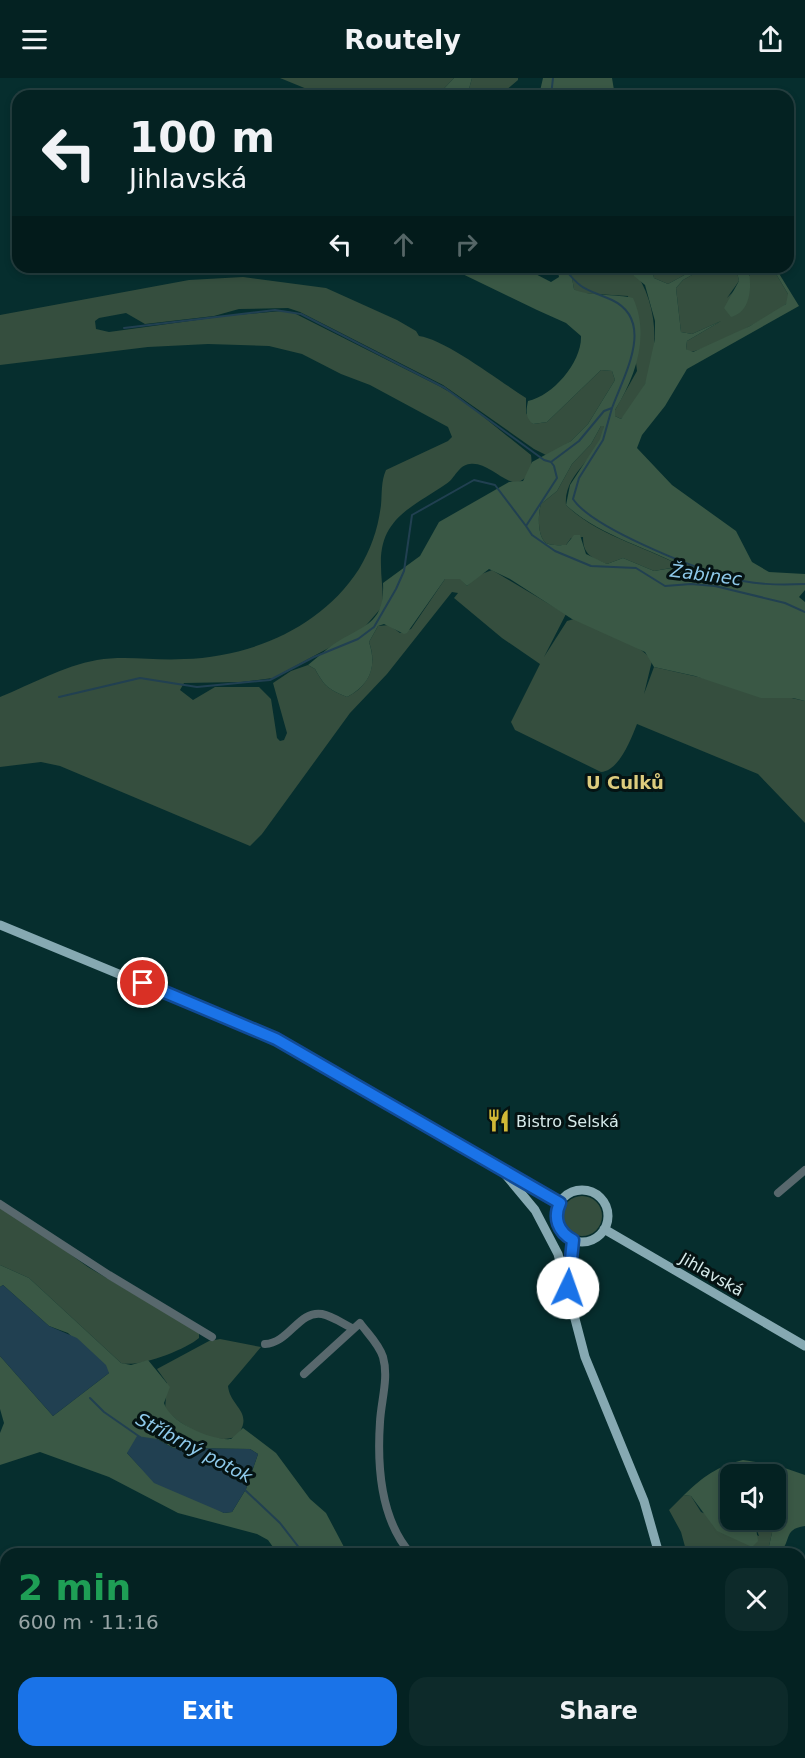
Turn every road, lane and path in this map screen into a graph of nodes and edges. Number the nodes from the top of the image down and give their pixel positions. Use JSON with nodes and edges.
{"nodes":[{"id":1,"x":0,"y":925,"type":"edge"},
{"id":2,"x":488,"y":1161,"type":"junction"},
{"id":3,"x":805,"y":1170,"type":"edge"},
{"id":4,"x":778,"y":1193,"type":"dead end"},
{"id":5,"x":560,"y":1203,"type":"junction"},
{"id":6,"x":0,"y":1204,"type":"edge"},
{"id":7,"x":604,"y":1229,"type":"junction"},
{"id":8,"x":573,"y":1240,"type":"junction"},
{"id":9,"x":568,"y":1288,"type":"junction"},
{"id":10,"x":352,"y":1328,"type":"junction"},
{"id":11,"x":212,"y":1337,"type":"dead end"},
{"id":12,"x":265,"y":1344,"type":"dead end"},
{"id":13,"x":805,"y":1346,"type":"edge"},
{"id":14,"x":304,"y":1374,"type":"dead end"},
{"id":15,"x":407,"y":1548,"type":"edge"},
{"id":16,"x":657,"y":1548,"type":"edge"}],
"edges":[{"from":1,"to":2,"type":"main road"},
{"from":2,"to":5,"type":"main road"},
{"from":2,"to":9,"type":"main road"},
{"from":3,"to":4,"type":"street"},
{"from":5,"to":7,"type":"main road"},
{"from":5,"to":8,"type":"main road"},
{"from":6,"to":11,"type":"street"},
{"from":7,"to":8,"type":"main road"},
{"from":7,"to":13,"type":"main road","name":"Jihlavská"},
{"from":8,"to":9,"type":"main road"},
{"from":9,"to":16,"type":"main road"},
{"from":10,"to":12,"type":"street"},
{"from":10,"to":14,"type":"street"},
{"from":10,"to":15,"type":"street"}]}
